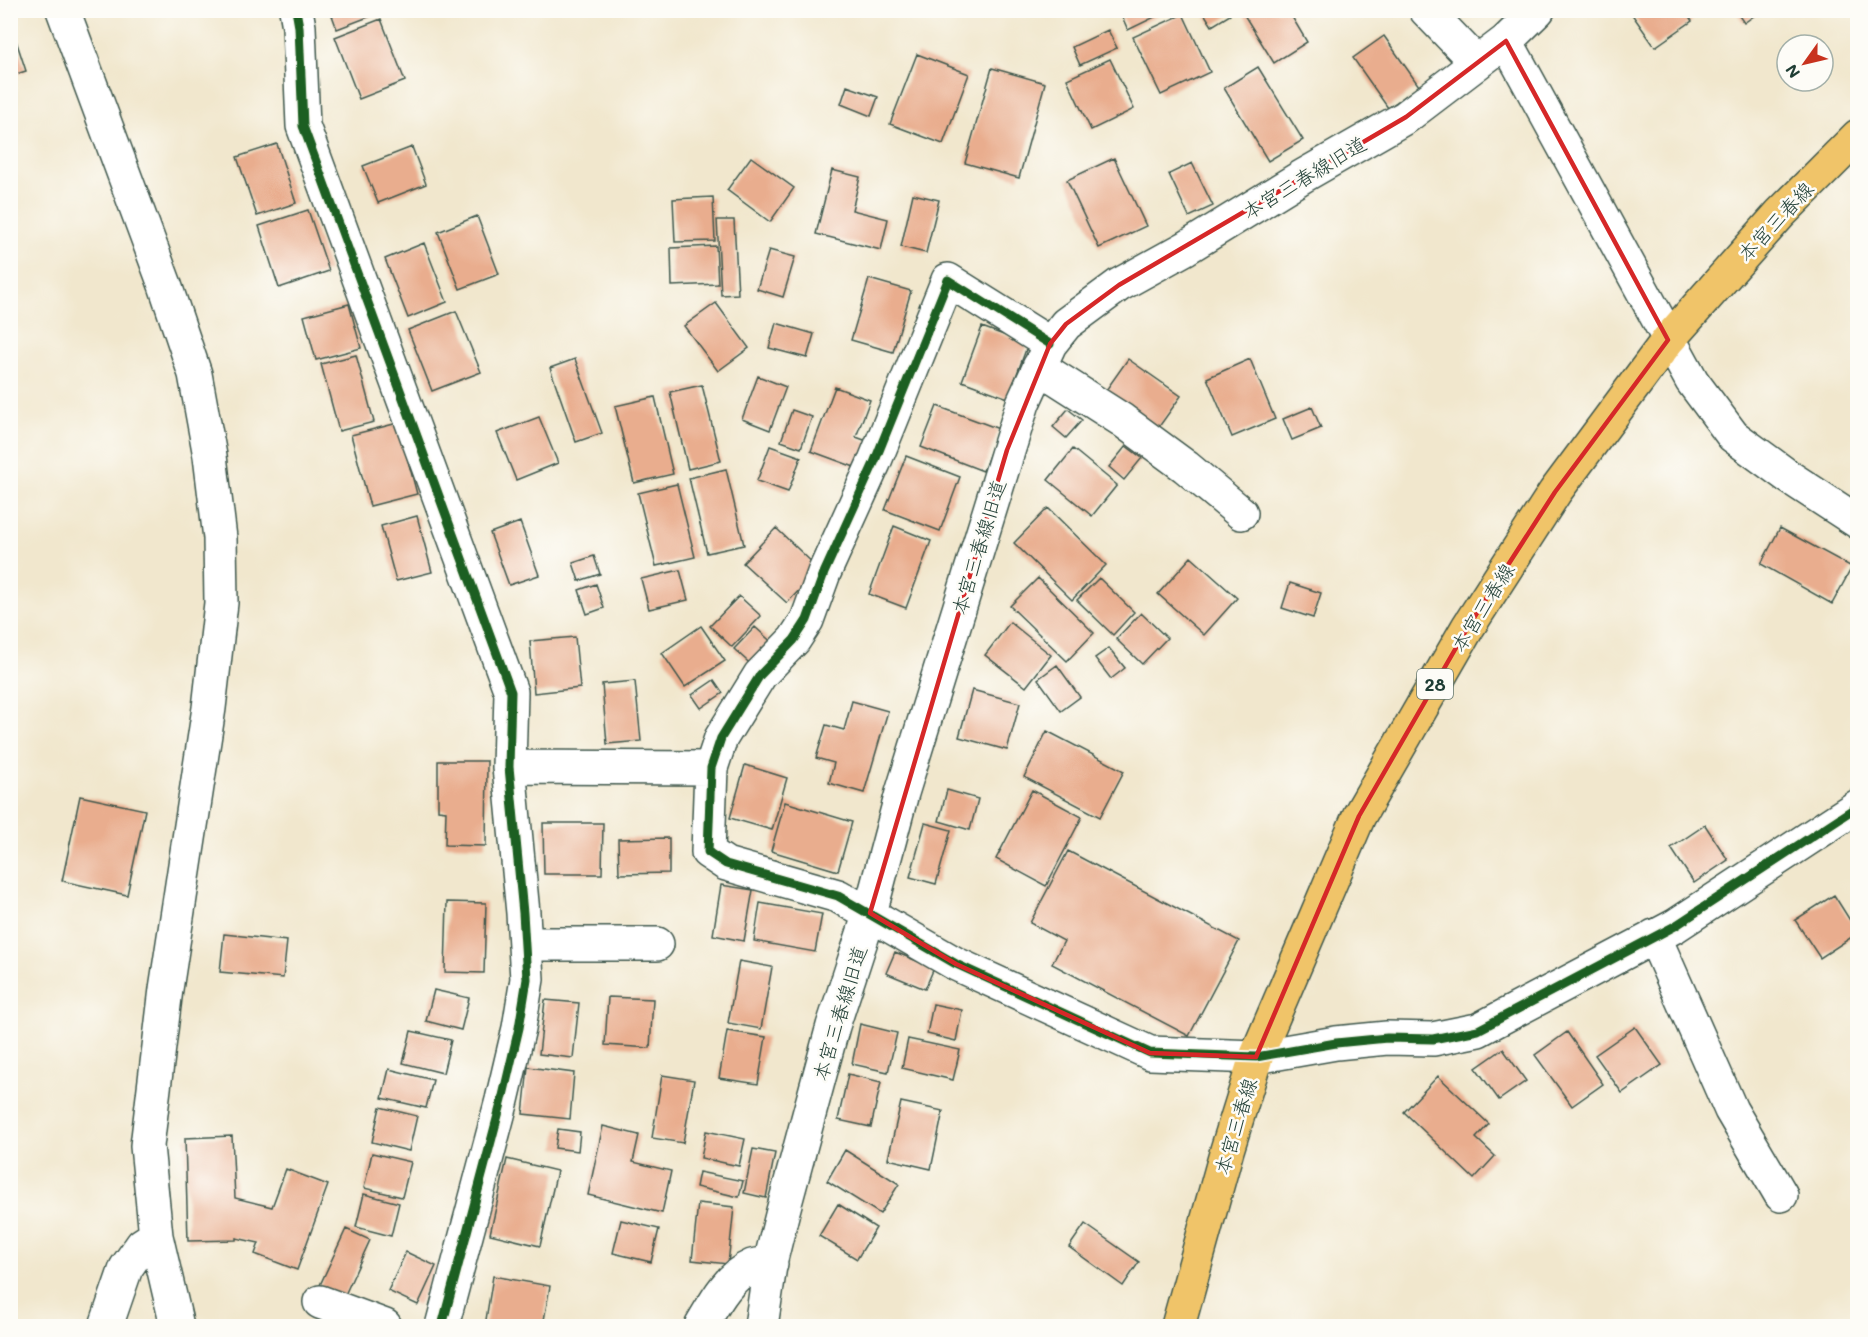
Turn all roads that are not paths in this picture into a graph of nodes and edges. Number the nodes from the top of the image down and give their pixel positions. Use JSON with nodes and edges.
{"nodes":[{"id":1,"x":63,"y":10,"type":"edge"},
{"id":2,"x":296,"y":10,"type":"edge"},
{"id":3,"x":1426,"y":10,"type":"edge"},
{"id":4,"x":1537,"y":11,"type":"edge"},
{"id":5,"x":1506,"y":41,"type":"junction"},
{"id":6,"x":1477,"y":63,"type":"junction"},
{"id":7,"x":1857,"y":136,"type":"edge"},
{"id":8,"x":1668,"y":340,"type":"junction"},
{"id":9,"x":1044,"y":356,"type":"junction"},
{"id":10,"x":1241,"y":513,"type":"dead end"},
{"id":11,"x":1857,"y":522,"type":"edge"},
{"id":12,"x":509,"y":767,"type":"junction"},
{"id":13,"x":711,"y":768,"type":"junction"},
{"id":14,"x":1857,"y":806,"type":"edge"},
{"id":15,"x":870,"y":913,"type":"junction"},
{"id":16,"x":1654,"y":936,"type":"junction"},
{"id":17,"x":525,"y":944,"type":"junction"},
{"id":18,"x":657,"y":944,"type":"dead end"},
{"id":19,"x":1256,"y":1057,"type":"junction"},
{"id":20,"x":1781,"y":1195,"type":"dead end"},
{"id":21,"x":156,"y":1236,"type":"junction"},
{"id":22,"x":771,"y":1263,"type":"junction"},
{"id":23,"x":320,"y":1302,"type":"dead end"},
{"id":24,"x":105,"y":1326,"type":"edge"},
{"id":25,"x":177,"y":1326,"type":"edge"},
{"id":26,"x":385,"y":1326,"type":"edge"},
{"id":27,"x":442,"y":1326,"type":"edge"},
{"id":28,"x":700,"y":1326,"type":"edge"},
{"id":29,"x":761,"y":1326,"type":"edge"},
{"id":30,"x":1178,"y":1326,"type":"edge"}],
"edges":[{"from":1,"to":21,"type":"street"},
{"from":2,"to":12,"type":"street"},
{"from":3,"to":6,"type":"street"},
{"from":4,"to":5,"type":"street","name":"本宮三春線旧道"},
{"from":5,"to":6,"type":"street","name":"本宮三春線旧道"},
{"from":5,"to":8,"type":"street"},
{"from":6,"to":9,"type":"street","name":"本宮三春線旧道"},
{"from":7,"to":8,"type":"main road","name":"本宮三春線","number":"28"},
{"from":8,"to":11,"type":"street"},
{"from":8,"to":19,"type":"main road","name":"本宮三春線","number":"28"},
{"from":9,"to":10,"type":"street"},
{"from":9,"to":13,"type":"street"},
{"from":9,"to":15,"type":"street","name":"本宮三春線旧道"},
{"from":12,"to":13,"type":"street"},
{"from":12,"to":17,"type":"street"},
{"from":13,"to":15,"type":"street"},
{"from":14,"to":16,"type":"street"},
{"from":15,"to":19,"type":"street"},
{"from":15,"to":22,"type":"street","name":"本宮三春線旧道"},
{"from":16,"to":19,"type":"street"},
{"from":16,"to":20,"type":"street"},
{"from":17,"to":18,"type":"street"},
{"from":17,"to":27,"type":"street"},
{"from":19,"to":30,"type":"main road","name":"本宮三春線","number":"28"},
{"from":21,"to":24,"type":"street"},
{"from":21,"to":25,"type":"street"},
{"from":22,"to":28,"type":"street"},
{"from":22,"to":29,"type":"street","name":"本宮三春線旧道"},
{"from":23,"to":26,"type":"street"}]}
